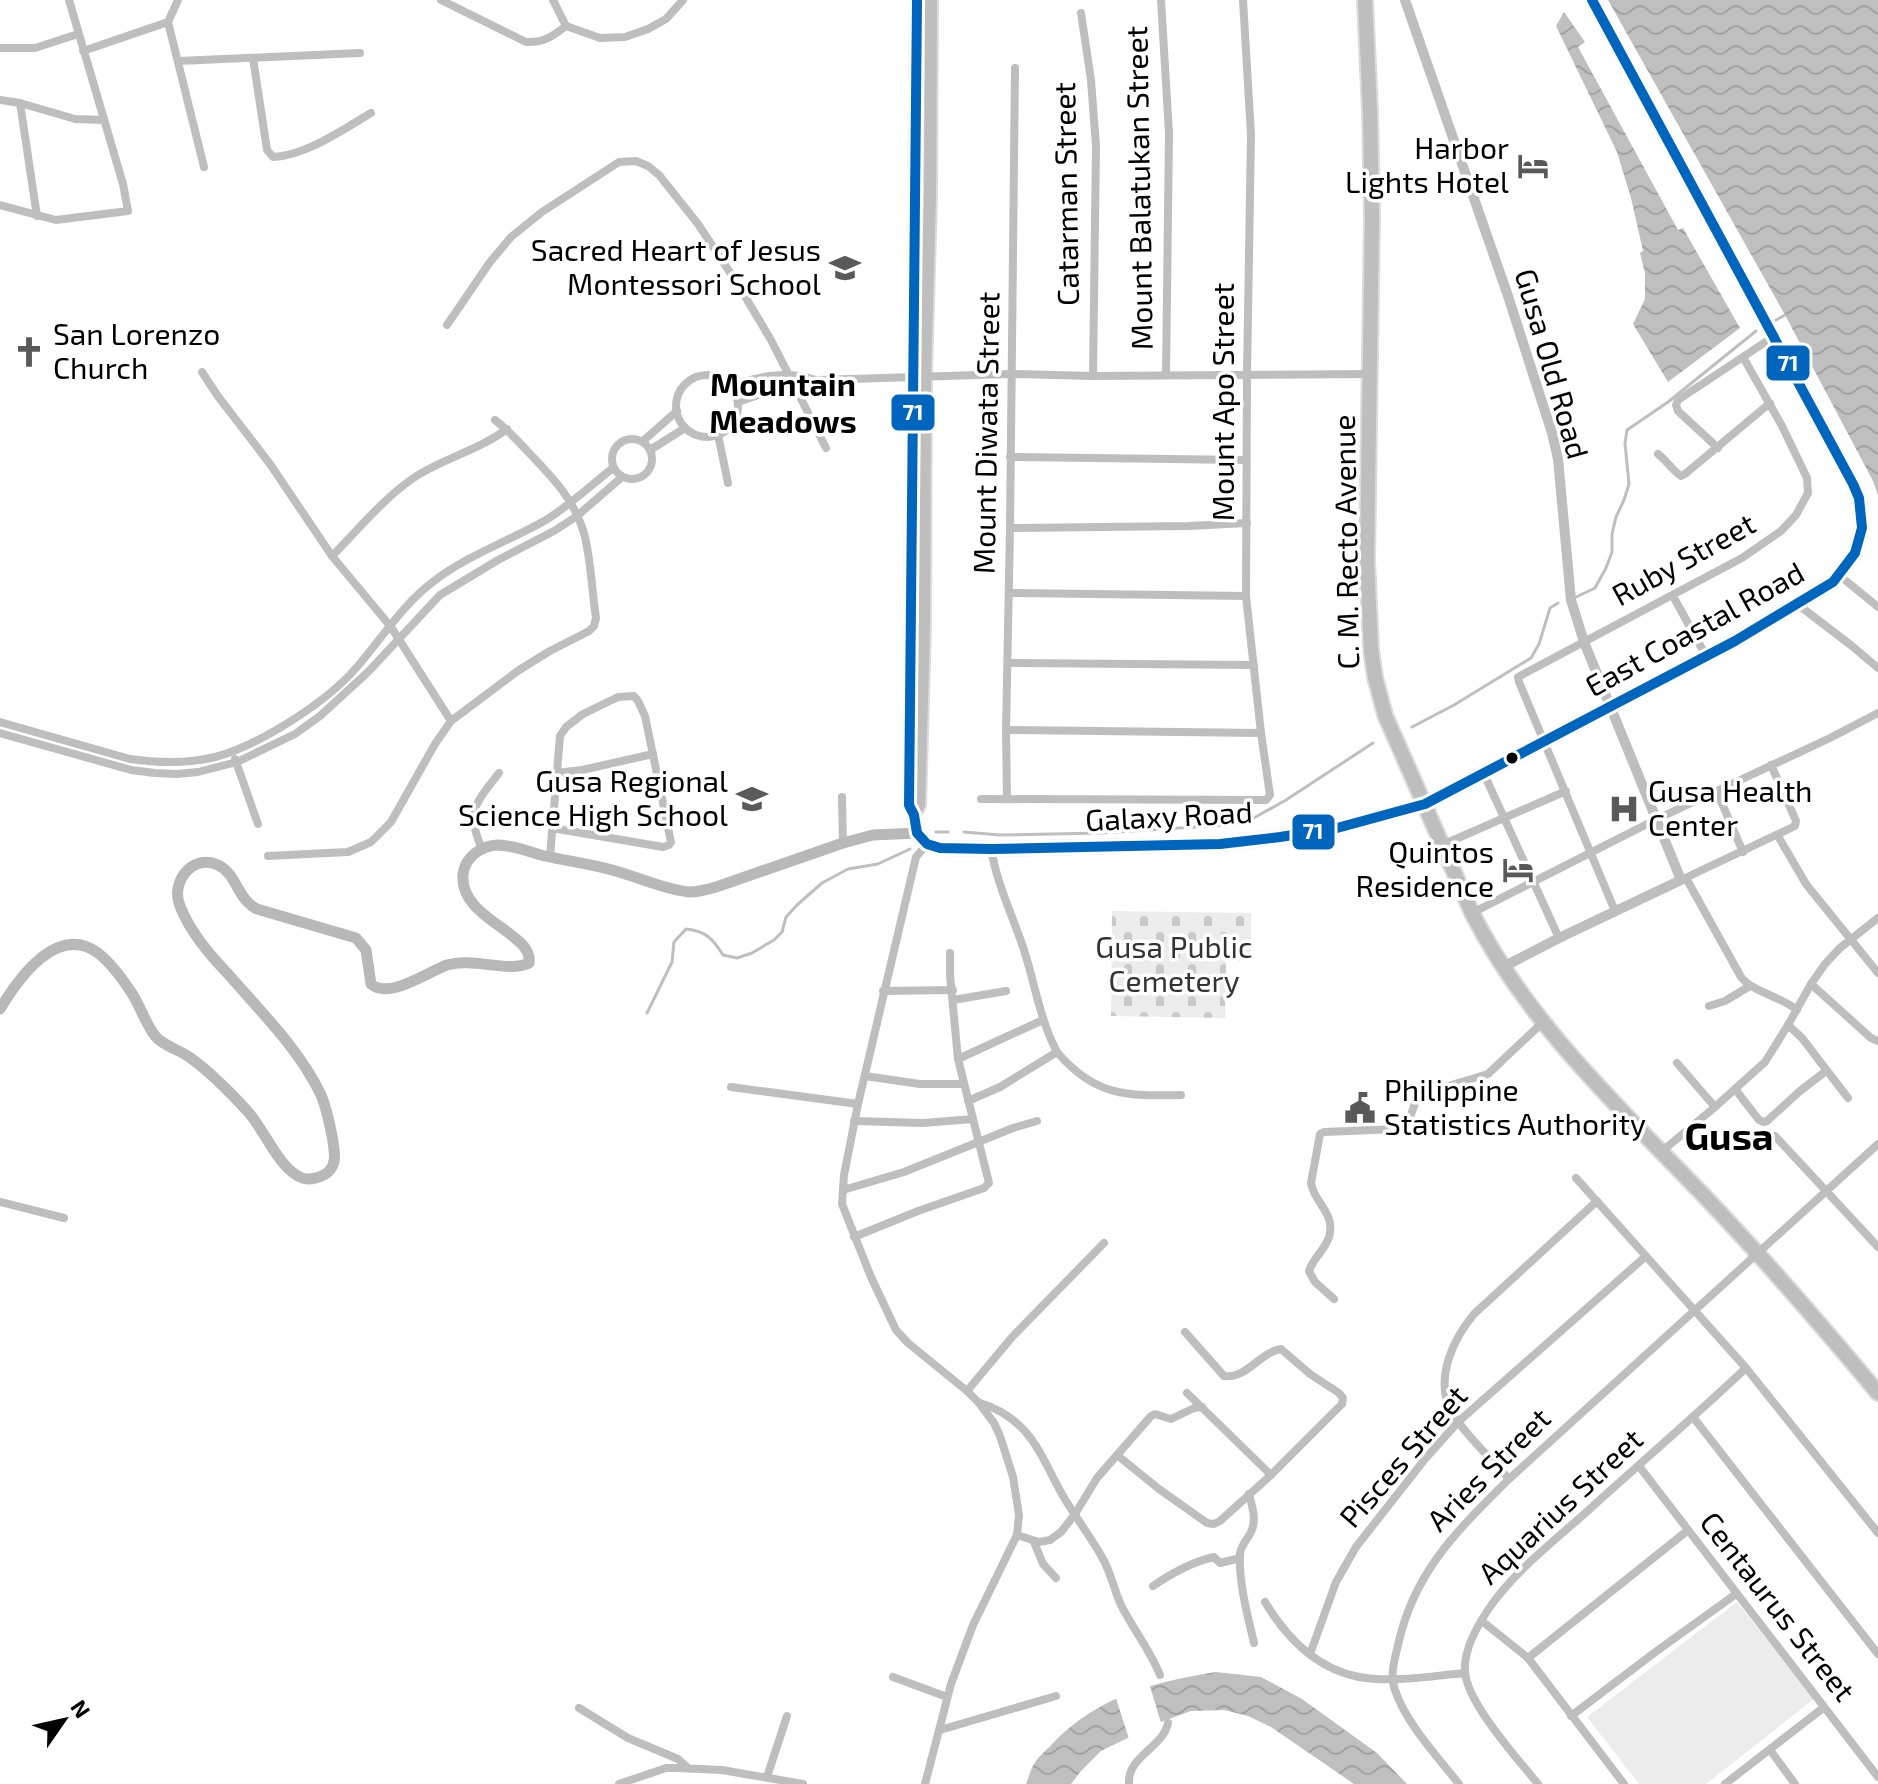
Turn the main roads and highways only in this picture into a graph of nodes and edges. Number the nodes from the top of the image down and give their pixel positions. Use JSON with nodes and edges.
{"nodes":[{"id":1,"x":917,"y":0,"type":"edge"},
{"id":2,"x":931,"y":0,"type":"edge"},
{"id":3,"x":1365,"y":0,"type":"edge"},
{"id":4,"x":1592,"y":0,"type":"edge"},
{"id":5,"x":924,"y":83,"type":"junction"},
{"id":6,"x":930,"y":196,"type":"junction"},
{"id":7,"x":916,"y":197,"type":"junction"},
{"id":8,"x":919,"y":376,"type":"junction"},
{"id":9,"x":1425,"y":804,"type":"junction"},
{"id":10,"x":917,"y":833,"type":"junction"},
{"id":11,"x":0,"y":1009,"type":"edge"},
{"id":12,"x":1878,"y":1393,"type":"edge"}],
"edges":[{"from":1,"to":5,"type":"main road"},
{"from":2,"to":5,"type":"main road"},
{"from":3,"to":9,"type":"highway","name":"C. M. Recto Avenue"},
{"from":4,"to":9,"type":"main road","name":"East Coastal Road"},
{"from":5,"to":6,"type":"main road"},
{"from":5,"to":7,"type":"main road"},
{"from":6,"to":7,"type":"main road"},
{"from":6,"to":8,"type":"main road"},
{"from":7,"to":8,"type":"main road"},
{"from":8,"to":10,"type":"main road"},
{"from":9,"to":10,"type":"main road","name":"Galaxy Road"},
{"from":9,"to":12,"type":"highway","name":"C. M. Recto Avenue"},
{"from":10,"to":11,"type":"main road"}]}
